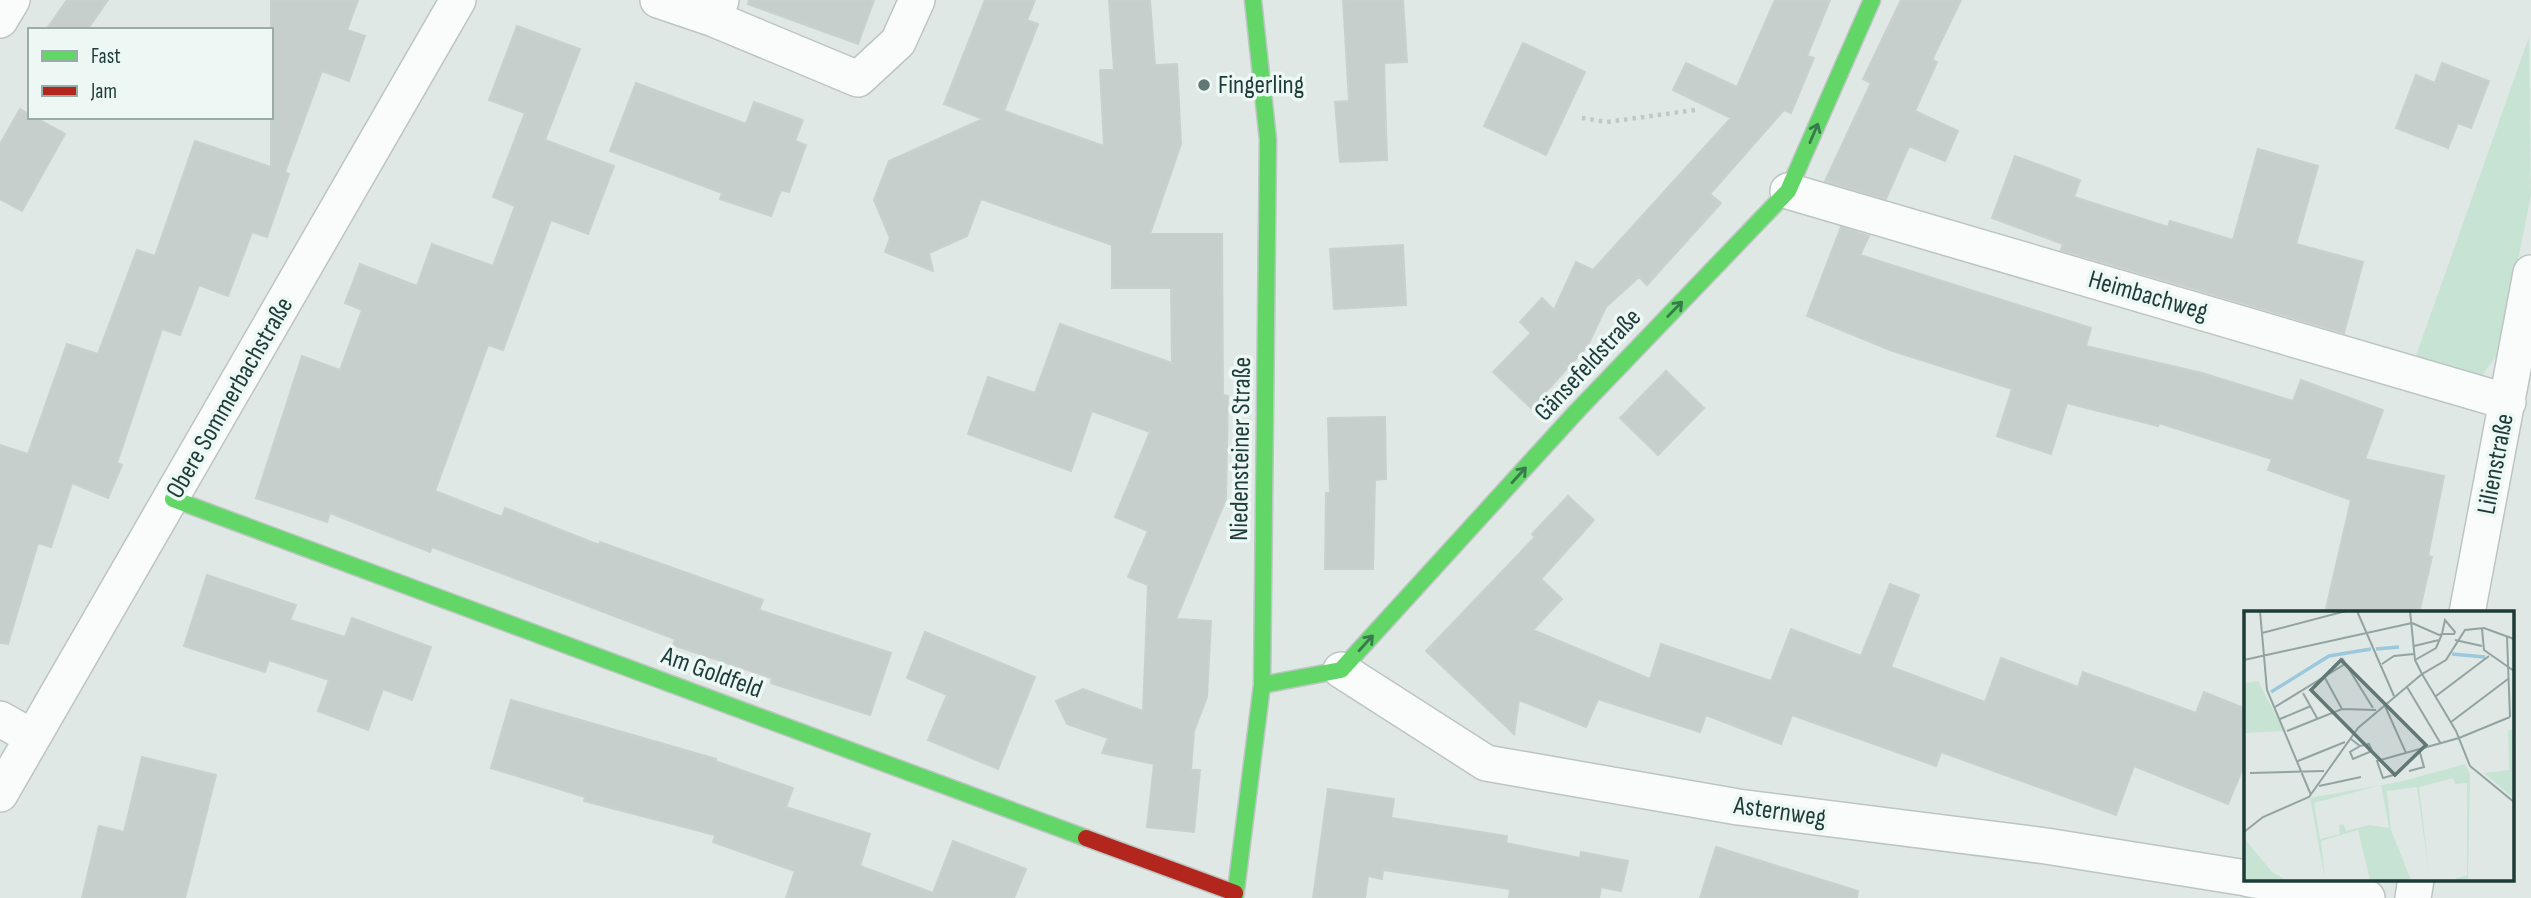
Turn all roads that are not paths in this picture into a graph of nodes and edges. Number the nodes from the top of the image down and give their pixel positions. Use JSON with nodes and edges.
{"nodes":[{"id":1,"x":12,"y":0,"type":"edge"},
{"id":2,"x":458,"y":0,"type":"edge"},
{"id":3,"x":657,"y":0,"type":"edge"},
{"id":4,"x":917,"y":0,"type":"edge"},
{"id":5,"x":1253,"y":0,"type":"edge"},
{"id":6,"x":1872,"y":0,"type":"edge"},
{"id":7,"x":717,"y":10,"type":"edge"},
{"id":8,"x":0,"y":20,"type":"edge"},
{"id":9,"x":1788,"y":191,"type":"junction"},
{"id":10,"x":2531,"y":273,"type":"edge"},
{"id":11,"x":2508,"y":402,"type":"junction"},
{"id":12,"x":173,"y":499,"type":"junction"},
{"id":13,"x":2467,"y":611,"type":"edge"},
{"id":14,"x":1341,"y":670,"type":"junction"},
{"id":15,"x":1262,"y":685,"type":"junction"},
{"id":16,"x":0,"y":719,"type":"edge"},
{"id":17,"x":32,"y":737,"type":"junction"},
{"id":18,"x":0,"y":794,"type":"edge"},
{"id":19,"x":2244,"y":878,"type":"edge"},
{"id":20,"x":2259,"y":880,"type":"edge"},
{"id":21,"x":2416,"y":880,"type":"edge"},
{"id":22,"x":1235,"y":896,"type":"edge"},
{"id":23,"x":2367,"y":898,"type":"edge"},
{"id":24,"x":2413,"y":898,"type":"edge"}],
"edges":[{"from":1,"to":8,"type":"street"},
{"from":2,"to":12,"type":"street","name":"Obere Sommerbachstraße"},
{"from":3,"to":7,"type":"street"},
{"from":4,"to":7,"type":"street"},
{"from":5,"to":15,"type":"street","name":"Niedensteiner Straße"},
{"from":9,"to":6,"type":"street","name":"Gänsefeldstraße","one_way":true},
{"from":9,"to":11,"type":"street","name":"Heimbachweg"},
{"from":14,"to":9,"type":"street","name":"Gänsefeldstraße","one_way":true},
{"from":10,"to":11,"type":"street","name":"Lilienstraße"},
{"from":11,"to":13,"type":"street","name":"Lilienstraße"},
{"from":12,"to":17,"type":"street","name":"Obere Sommerbachstraße"},
{"from":12,"to":22,"type":"street","name":"Am Goldfeld"},
{"from":14,"to":15,"type":"street"},
{"from":14,"to":19,"type":"street","name":"Asternweg"},
{"from":15,"to":22,"type":"street","name":"Niedensteiner Straße"},
{"from":16,"to":17,"type":"street"},
{"from":17,"to":18,"type":"street","name":"Obere Sommerbachstraße"},
{"from":20,"to":23,"type":"street","name":"Asternweg"},
{"from":21,"to":24,"type":"street"}]}
